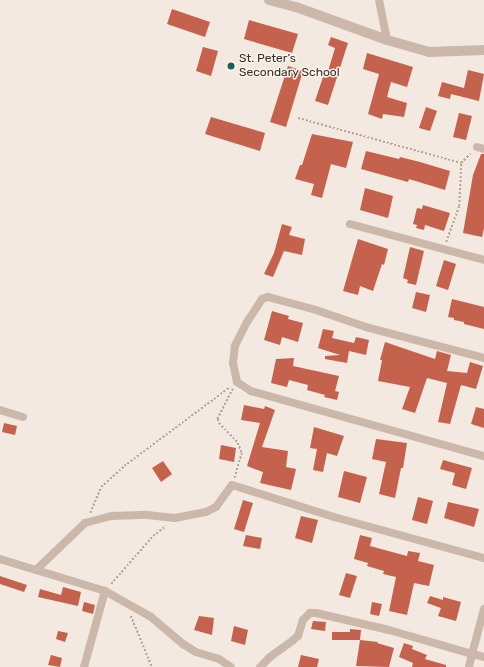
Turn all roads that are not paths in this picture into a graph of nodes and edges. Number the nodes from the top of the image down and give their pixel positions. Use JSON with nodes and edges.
{"nodes":[{"id":1,"x":269,"y":0,"type":"edge"},
{"id":2,"x":379,"y":0,"type":"edge"},
{"id":3,"x":387,"y":40,"type":"junction"},
{"id":4,"x":484,"y":50,"type":"edge"},
{"id":5,"x":350,"y":224,"type":"dead end"},
{"id":6,"x":484,"y":260,"type":"edge"},
{"id":7,"x":484,"y":358,"type":"edge"},
{"id":8,"x":0,"y":410,"type":"edge"},
{"id":9,"x":23,"y":417,"type":"dead end"},
{"id":10,"x":484,"y":456,"type":"edge"},
{"id":11,"x":484,"y":558,"type":"edge"},
{"id":12,"x":0,"y":559,"type":"edge"},
{"id":13,"x":36,"y":570,"type":"junction"},
{"id":14,"x":105,"y":591,"type":"junction"},
{"id":15,"x":484,"y":609,"type":"edge"},
{"id":16,"x":472,"y":654,"type":"junction"},
{"id":17,"x":484,"y":657,"type":"edge"},
{"id":18,"x":84,"y":667,"type":"edge"},
{"id":19,"x":231,"y":667,"type":"edge"},
{"id":20,"x":260,"y":667,"type":"edge"},
{"id":21,"x":469,"y":667,"type":"edge"}],
"edges":[{"from":1,"to":3,"type":"street"},
{"from":2,"to":3,"type":"street"},
{"from":3,"to":4,"type":"street"},
{"from":5,"to":6,"type":"street"},
{"from":7,"to":10,"type":"street"},
{"from":8,"to":9,"type":"street"},
{"from":11,"to":13,"type":"street"},
{"from":12,"to":13,"type":"street"},
{"from":13,"to":14,"type":"street"},
{"from":14,"to":18,"type":"street"},
{"from":14,"to":19,"type":"street"},
{"from":15,"to":16,"type":"street"},
{"from":16,"to":17,"type":"street"},
{"from":16,"to":20,"type":"street"},
{"from":16,"to":21,"type":"street"}]}
